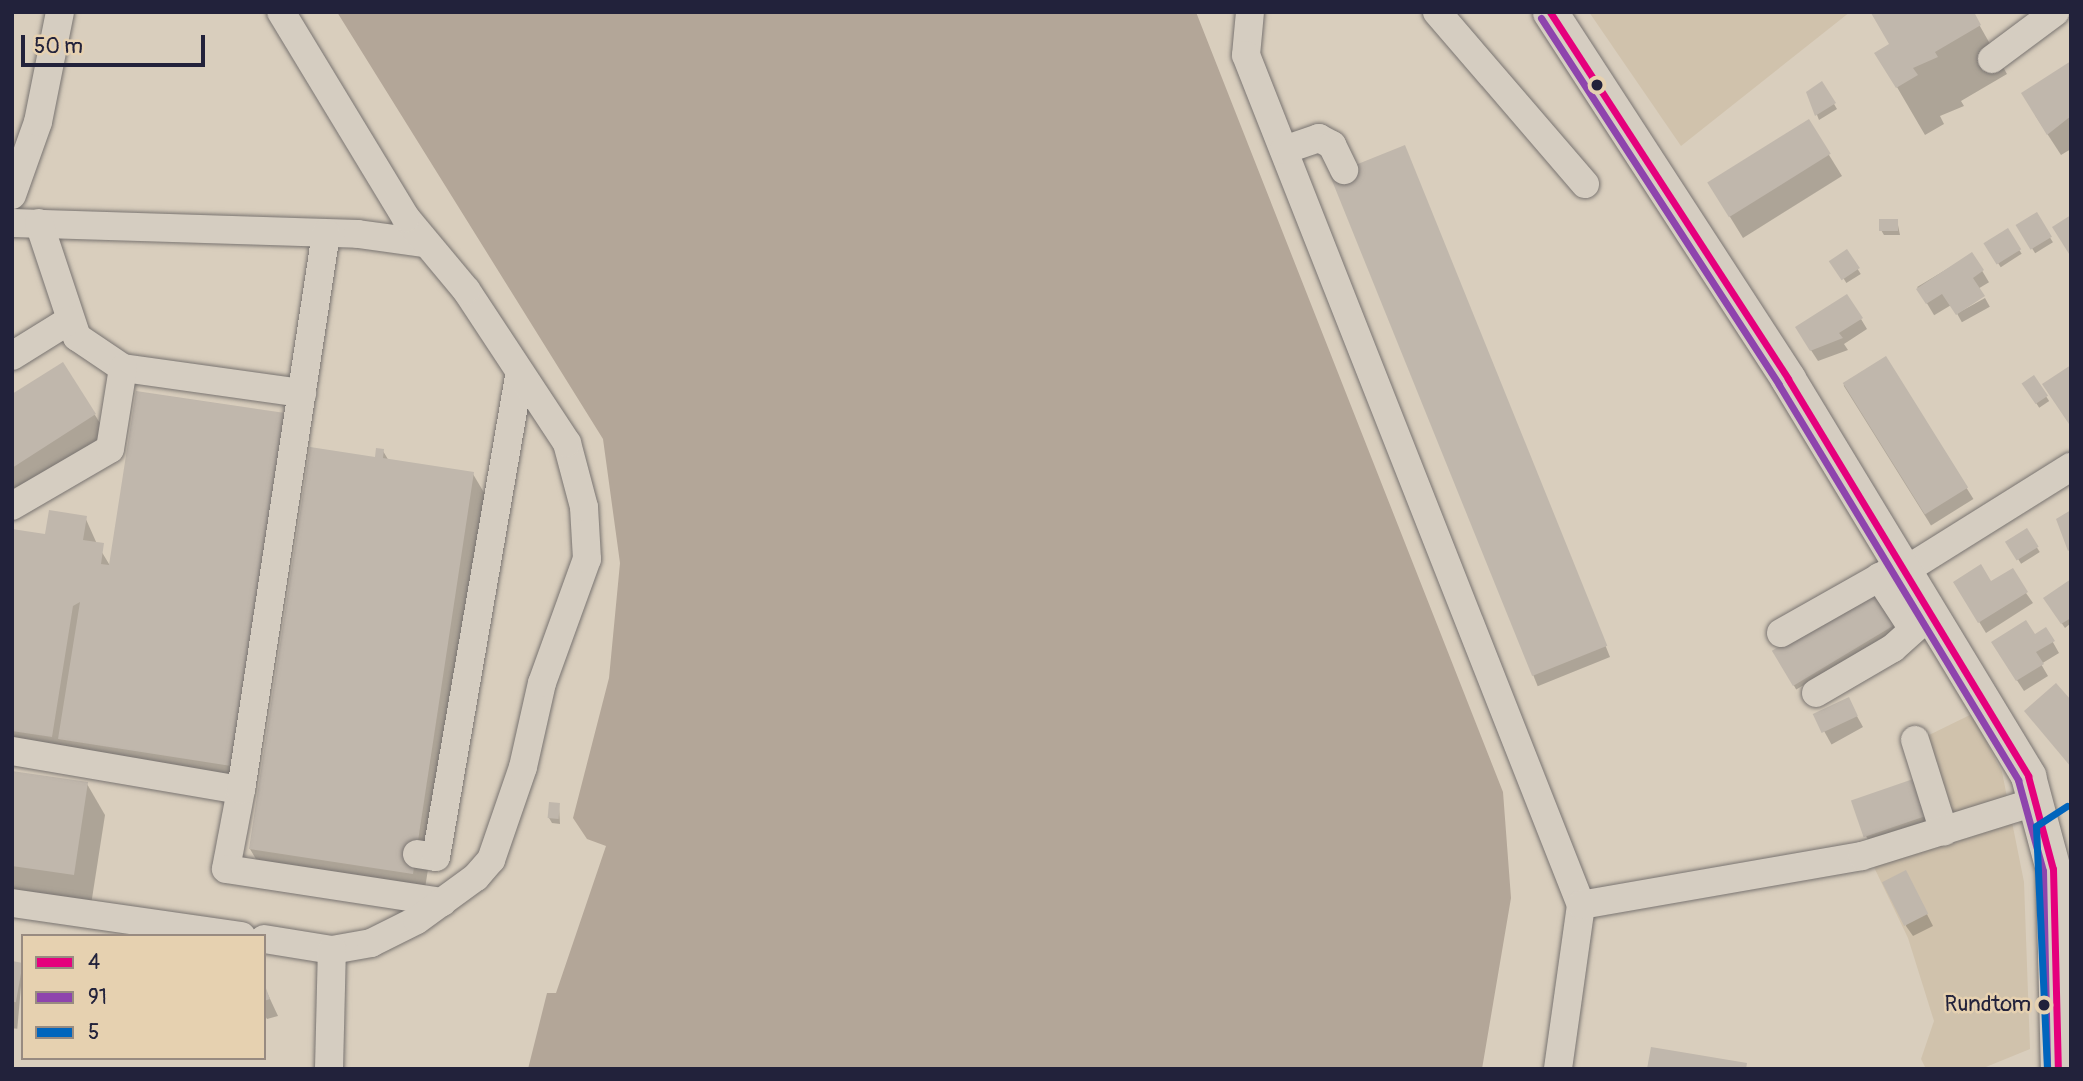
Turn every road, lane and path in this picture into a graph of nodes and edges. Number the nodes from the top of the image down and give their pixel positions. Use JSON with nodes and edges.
{"nodes":[{"id":1,"x":60,"y":12,"type":"edge"},
{"id":2,"x":281,"y":12,"type":"edge"},
{"id":3,"x":1250,"y":12,"type":"edge"},
{"id":4,"x":1437,"y":12,"type":"edge"},
{"id":5,"x":1550,"y":12,"type":"edge"},
{"id":6,"x":2055,"y":12,"type":"edge"},
{"id":7,"x":1992,"y":59,"type":"dead end"},
{"id":8,"x":1284,"y":150,"type":"junction"},
{"id":9,"x":1344,"y":170,"type":"dead end"},
{"id":10,"x":1585,"y":184,"type":"dead end"},
{"id":11,"x":12,"y":195,"type":"edge"},
{"id":12,"x":26,"y":223,"type":"edge"},
{"id":13,"x":326,"y":233,"type":"junction"},
{"id":14,"x":424,"y":243,"type":"junction"},
{"id":15,"x":70,"y":320,"type":"junction"},
{"id":16,"x":12,"y":356,"type":"edge"},
{"id":17,"x":123,"y":368,"type":"junction"},
{"id":18,"x":519,"y":375,"type":"junction"},
{"id":19,"x":302,"y":393,"type":"junction"},
{"id":20,"x":2071,"y":467,"type":"edge"},
{"id":21,"x":12,"y":506,"type":"edge"},
{"id":22,"x":1896,"y":570,"type":"junction"},
{"id":23,"x":1921,"y":619,"type":"junction"},
{"id":24,"x":1780,"y":633,"type":"dead end"},
{"id":25,"x":1816,"y":693,"type":"dead end"},
{"id":26,"x":1915,"y":740,"type":"dead end"},
{"id":27,"x":12,"y":751,"type":"edge"},
{"id":28,"x":240,"y":790,"type":"junction"},
{"id":29,"x":2052,"y":815,"type":"edge"},
{"id":30,"x":1944,"y":832,"type":"junction"},
{"id":31,"x":417,"y":854,"type":"dead end"},
{"id":32,"x":442,"y":902,"type":"junction"},
{"id":33,"x":12,"y":903,"type":"edge"},
{"id":34,"x":1581,"y":905,"type":"junction"},
{"id":35,"x":83,"y":925,"type":"edge"},
{"id":36,"x":213,"y":934,"type":"edge"},
{"id":37,"x":266,"y":939,"type":"edge"},
{"id":38,"x":332,"y":950,"type":"junction"},
{"id":39,"x":2063,"y":1021,"type":"edge"},
{"id":40,"x":2059,"y":1067,"type":"edge"},
{"id":41,"x":329,"y":1069,"type":"edge"},
{"id":42,"x":1558,"y":1069,"type":"edge"}],
"edges":[{"from":1,"to":11,"type":"street"},
{"from":2,"to":14,"type":"street"},
{"from":3,"to":8,"type":"street"},
{"from":4,"to":10,"type":"street"},
{"from":5,"to":22,"type":"main road"},
{"from":6,"to":7,"type":"street"},
{"from":8,"to":9,"type":"street"},
{"from":8,"to":34,"type":"street"},
{"from":12,"to":13,"type":"street"},
{"from":12,"to":15,"type":"street"},
{"from":13,"to":14,"type":"street"},
{"from":13,"to":19,"type":"street"},
{"from":14,"to":18,"type":"street"},
{"from":15,"to":16,"type":"street"},
{"from":15,"to":17,"type":"street"},
{"from":17,"to":19,"type":"street"},
{"from":17,"to":21,"type":"street"},
{"from":18,"to":31,"type":"street"},
{"from":18,"to":32,"type":"street"},
{"from":19,"to":28,"type":"street"},
{"from":20,"to":22,"type":"street"},
{"from":22,"to":23,"type":"main road"},
{"from":22,"to":24,"type":"street"},
{"from":23,"to":25,"type":"street"},
{"from":23,"to":29,"type":"main road"},
{"from":26,"to":30,"type":"street"},
{"from":27,"to":28,"type":"street"},
{"from":28,"to":32,"type":"street"},
{"from":29,"to":30,"type":"street"},
{"from":29,"to":39,"type":"main road"},
{"from":30,"to":34,"type":"street"},
{"from":32,"to":38,"type":"street"},
{"from":33,"to":35,"type":"street"},
{"from":34,"to":42,"type":"street"},
{"from":35,"to":36,"type":"street"},
{"from":37,"to":38,"type":"street"},
{"from":38,"to":41,"type":"street"},
{"from":39,"to":40,"type":"main road"}]}
